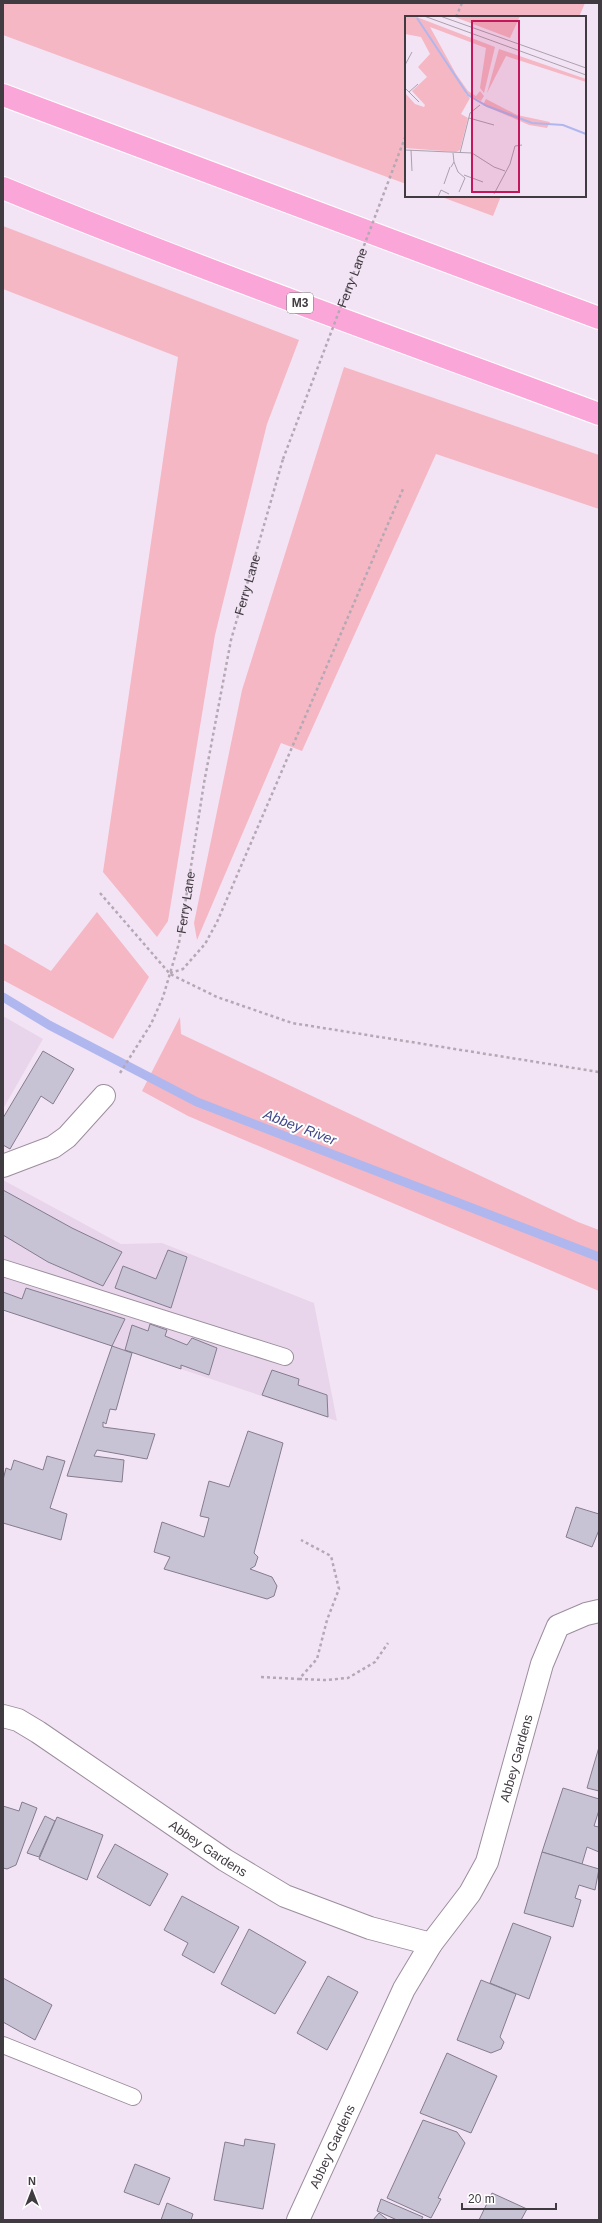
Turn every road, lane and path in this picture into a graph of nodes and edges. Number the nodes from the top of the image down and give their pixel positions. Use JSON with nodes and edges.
{"nodes":[{"id":1,"x":462,"y":3,"type":"edge"},
{"id":2,"x":456,"y":16,"type":"edge"},
{"id":3,"x":3,"y":95,"type":"edge"},
{"id":4,"x":405,"y":139,"type":"edge"},
{"id":5,"x":3,"y":188,"type":"edge"},
{"id":6,"x":599,"y":318,"type":"edge"},
{"id":7,"x":599,"y":414,"type":"edge"},
{"id":8,"x":403,"y":489,"type":"dead end"},
{"id":9,"x":100,"y":893,"type":"dead end"},
{"id":10,"x":170,"y":974,"type":"junction"},
{"id":11,"x":599,"y":1072,"type":"edge"},
{"id":12,"x":118,"y":1076,"type":"dead end"},
{"id":13,"x":104,"y":1096,"type":"dead end"},
{"id":14,"x":3,"y":1166,"type":"edge"},
{"id":15,"x":3,"y":1268,"type":"edge"},
{"id":16,"x":285,"y":1357,"type":"dead end"},
{"id":17,"x":301,"y":1540,"type":"dead end"},
{"id":18,"x":599,"y":1611,"type":"edge"},
{"id":19,"x":388,"y":1643,"type":"dead end"},
{"id":20,"x":261,"y":1677,"type":"dead end"},
{"id":21,"x":299,"y":1679,"type":"junction"},
{"id":22,"x":3,"y":1716,"type":"edge"},
{"id":23,"x":431,"y":1944,"type":"junction"},
{"id":24,"x":3,"y":2045,"type":"edge"},
{"id":25,"x":133,"y":2097,"type":"dead end"},
{"id":26,"x":298,"y":2220,"type":"edge"}],
"edges":[{"from":1,"to":2,"type":"path"},
{"from":3,"to":6,"type":"highway"},
{"from":4,"to":10,"type":"path","name":"Ferry Lane","bridge":true},
{"from":5,"to":7,"type":"highway","number":"M3"},
{"from":8,"to":10,"type":"path"},
{"from":9,"to":10,"type":"path"},
{"from":10,"to":11,"type":"path"},
{"from":10,"to":12,"type":"path","name":"Ferry Lane"},
{"from":13,"to":14,"type":"street"},
{"from":15,"to":16,"type":"lane"},
{"from":17,"to":21,"type":"path"},
{"from":18,"to":23,"type":"street","name":"Abbey Gardens"},
{"from":19,"to":21,"type":"path"},
{"from":20,"to":21,"type":"path"},
{"from":22,"to":23,"type":"street","name":"Abbey Gardens"},
{"from":23,"to":26,"type":"street","name":"Abbey Gardens"},
{"from":24,"to":25,"type":"lane"}]}
